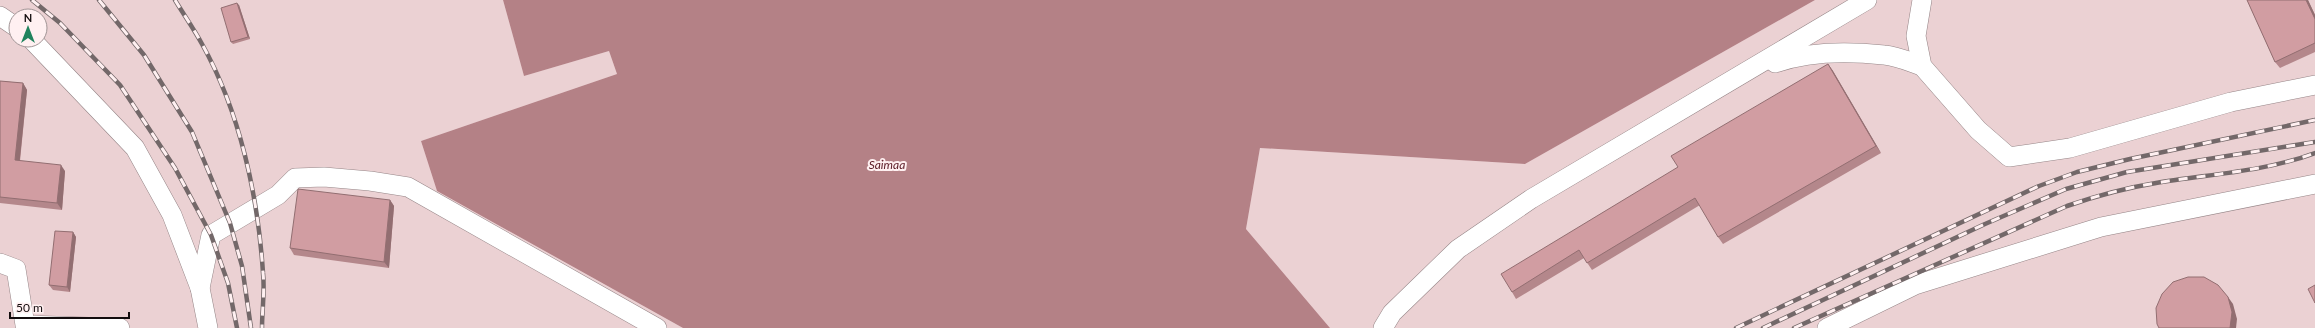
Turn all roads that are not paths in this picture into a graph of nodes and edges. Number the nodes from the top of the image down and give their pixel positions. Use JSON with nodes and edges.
{"nodes":[{"id":1,"x":1867,"y":0,"type":"edge"},
{"id":2,"x":1922,"y":0,"type":"edge"},
{"id":3,"x":40,"y":48,"type":"edge"},
{"id":4,"x":1922,"y":66,"type":"junction"},
{"id":5,"x":1739,"y":76,"type":"junction"},
{"id":6,"x":2315,"y":85,"type":"edge"},
{"id":7,"x":2315,"y":184,"type":"edge"},
{"id":8,"x":0,"y":264,"type":"edge"},
{"id":9,"x":200,"y":288,"type":"junction"},
{"id":10,"x":120,"y":328,"type":"edge"},
{"id":11,"x":208,"y":328,"type":"edge"},
{"id":12,"x":657,"y":328,"type":"edge"},
{"id":13,"x":1383,"y":328,"type":"edge"},
{"id":14,"x":1826,"y":328,"type":"edge"}],
"edges":[{"from":1,"to":5,"type":"lane"},
{"from":2,"to":4,"type":"lane"},
{"from":3,"to":9,"type":"lane"},
{"from":4,"to":5,"type":"lane"},
{"from":4,"to":6,"type":"lane"},
{"from":5,"to":13,"type":"lane"},
{"from":7,"to":14,"type":"lane"},
{"from":8,"to":10,"type":"lane"},
{"from":9,"to":11,"type":"lane"},
{"from":9,"to":12,"type":"lane"}]}
